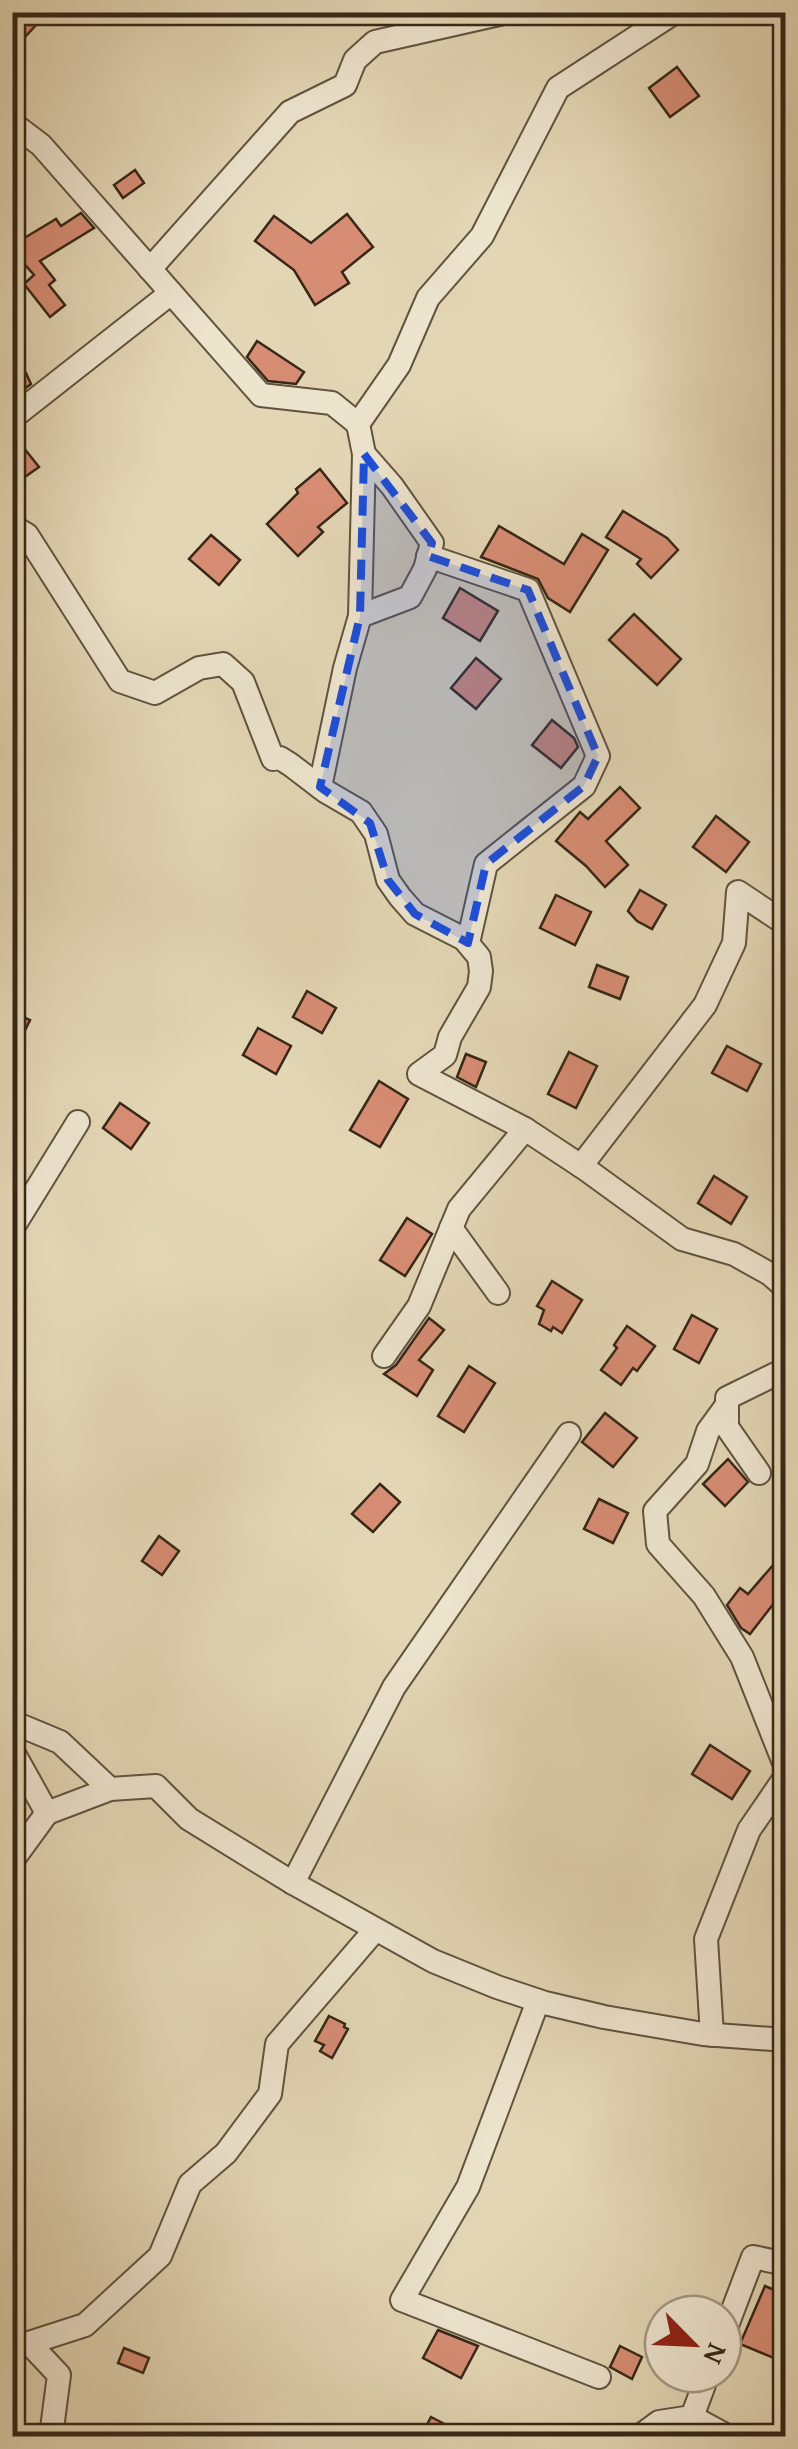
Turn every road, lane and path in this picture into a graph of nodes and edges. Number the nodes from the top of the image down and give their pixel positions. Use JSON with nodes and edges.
{"nodes":[{"id":1,"x":508,"y":12,"type":"edge"},
{"id":2,"x":675,"y":12,"type":"edge"},
{"id":3,"x":12,"y":122,"type":"edge"},
{"id":4,"x":150,"y":269,"type":"junction"},
{"id":5,"x":171,"y":293,"type":"junction"},
{"id":6,"x":12,"y":418,"type":"edge"},
{"id":7,"x":358,"y":424,"type":"junction"},
{"id":8,"x":364,"y":454,"type":"junction"},
{"id":9,"x":12,"y":526,"type":"edge"},
{"id":10,"x":428,"y":556,"type":"junction"},
{"id":11,"x":360,"y":616,"type":"junction"},
{"id":12,"x":320,"y":787,"type":"junction"},
{"id":13,"x":786,"y":924,"type":"edge"},
{"id":14,"x":468,"y":943,"type":"junction"},
{"id":15,"x":78,"y":1122,"type":"dead end"},
{"id":16,"x":525,"y":1129,"type":"junction"},
{"id":17,"x":581,"y":1166,"type":"junction"},
{"id":18,"x":452,"y":1228,"type":"junction"},
{"id":19,"x":12,"y":1229,"type":"edge"},
{"id":20,"x":786,"y":1288,"type":"edge"},
{"id":21,"x":498,"y":1293,"type":"dead end"},
{"id":22,"x":384,"y":1356,"type":"dead end"},
{"id":23,"x":786,"y":1369,"type":"edge"},
{"id":24,"x":727,"y":1405,"type":"junction"},
{"id":25,"x":568,"y":1434,"type":"dead end"},
{"id":26,"x":759,"y":1473,"type":"dead end"},
{"id":27,"x":12,"y":1722,"type":"edge"},
{"id":28,"x":12,"y":1750,"type":"edge"},
{"id":29,"x":786,"y":1768,"type":"edge"},
{"id":30,"x":786,"y":1776,"type":"edge"},
{"id":31,"x":110,"y":1790,"type":"junction"},
{"id":32,"x":47,"y":1813,"type":"junction"},
{"id":33,"x":12,"y":1862,"type":"edge"},
{"id":34,"x":293,"y":1883,"type":"junction"},
{"id":35,"x":375,"y":1930,"type":"junction"},
{"id":36,"x":538,"y":2000,"type":"junction"},
{"id":37,"x":712,"y":2034,"type":"junction"},
{"id":38,"x":786,"y":2040,"type":"edge"},
{"id":39,"x":786,"y":2264,"type":"edge"},
{"id":40,"x":739,"y":2294,"type":"edge"},
{"id":41,"x":599,"y":2376,"type":"dead end"},
{"id":42,"x":701,"y":2394,"type":"edge"},
{"id":43,"x":692,"y":2417,"type":"junction"},
{"id":44,"x":51,"y":2436,"type":"edge"},
{"id":45,"x":640,"y":2436,"type":"edge"},
{"id":46,"x":726,"y":2436,"type":"edge"}],
"edges":[{"from":1,"to":4,"type":"street"},
{"from":2,"to":7,"type":"street"},
{"from":3,"to":4,"type":"street"},
{"from":4,"to":5,"type":"street"},
{"from":5,"to":6,"type":"street"},
{"from":5,"to":7,"type":"street"},
{"from":7,"to":8,"type":"street"},
{"from":8,"to":10,"type":"street"},
{"from":8,"to":11,"type":"street"},
{"from":9,"to":12,"type":"street"},
{"from":10,"to":11,"type":"street"},
{"from":10,"to":14,"type":"street"},
{"from":11,"to":12,"type":"street"},
{"from":12,"to":14,"type":"street"},
{"from":13,"to":17,"type":"street"},
{"from":14,"to":16,"type":"street"},
{"from":15,"to":19,"type":"street"},
{"from":16,"to":17,"type":"street"},
{"from":16,"to":18,"type":"street"},
{"from":17,"to":20,"type":"street"},
{"from":18,"to":21,"type":"street"},
{"from":18,"to":22,"type":"street"},
{"from":23,"to":24,"type":"street"},
{"from":24,"to":26,"type":"street"},
{"from":24,"to":29,"type":"street"},
{"from":25,"to":34,"type":"street"},
{"from":27,"to":31,"type":"street"},
{"from":28,"to":32,"type":"street"},
{"from":30,"to":37,"type":"street"},
{"from":31,"to":32,"type":"street"},
{"from":31,"to":34,"type":"street"},
{"from":32,"to":33,"type":"street"},
{"from":34,"to":35,"type":"street"},
{"from":35,"to":36,"type":"street"},
{"from":35,"to":44,"type":"street"},
{"from":36,"to":37,"type":"street"},
{"from":36,"to":41,"type":"street"},
{"from":37,"to":38,"type":"street"},
{"from":39,"to":40,"type":"street"},
{"from":42,"to":43,"type":"street"},
{"from":43,"to":45,"type":"street"},
{"from":43,"to":46,"type":"street"}]}
